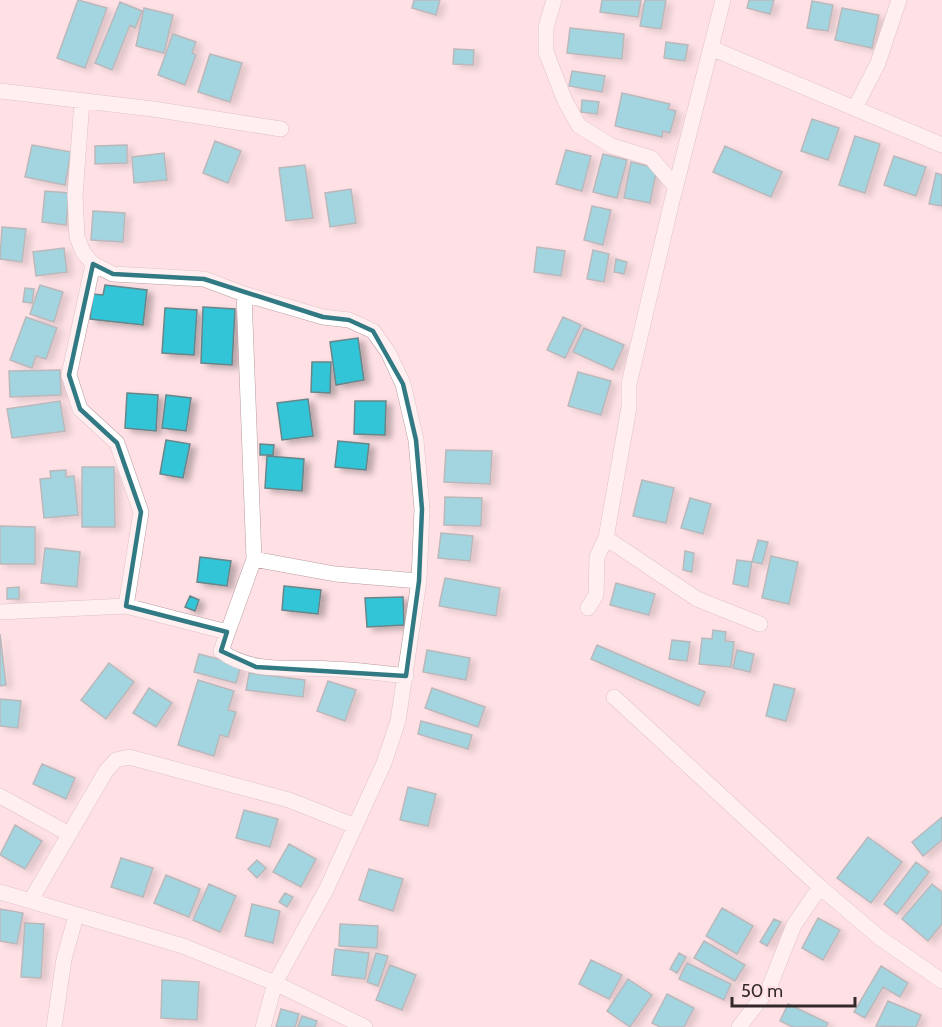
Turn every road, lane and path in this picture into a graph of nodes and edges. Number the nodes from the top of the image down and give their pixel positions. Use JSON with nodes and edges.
{"nodes":[{"id":1,"x":554,"y":0,"type":"edge"},
{"id":2,"x":723,"y":0,"type":"edge"},
{"id":3,"x":899,"y":0,"type":"edge"},
{"id":4,"x":711,"y":48,"type":"junction"},
{"id":5,"x":0,"y":91,"type":"edge"},
{"id":6,"x":82,"y":101,"type":"junction"},
{"id":7,"x":855,"y":108,"type":"junction"},
{"id":8,"x":281,"y":129,"type":"dead end"},
{"id":9,"x":942,"y":145,"type":"edge"},
{"id":10,"x":676,"y":187,"type":"junction"},
{"id":11,"x":93,"y":264,"type":"junction"},
{"id":12,"x":244,"y":294,"type":"junction"},
{"id":13,"x":606,"y":538,"type":"junction"},
{"id":14,"x":254,"y":559,"type":"junction"},
{"id":15,"x":419,"y":581,"type":"junction"},
{"id":16,"x":126,"y":606,"type":"junction"},
{"id":17,"x":588,"y":608,"type":"dead end"},
{"id":18,"x":0,"y":612,"type":"edge"},
{"id":19,"x":760,"y":624,"type":"dead end"},
{"id":20,"x":227,"y":633,"type":"junction"},
{"id":21,"x":406,"y":676,"type":"junction"},
{"id":22,"x":614,"y":697,"type":"dead end"},
{"id":23,"x":0,"y":796,"type":"edge"},
{"id":24,"x":356,"y":826,"type":"junction"},
{"id":25,"x":69,"y":834,"type":"junction"},
{"id":26,"x":820,"y":887,"type":"junction"},
{"id":27,"x":0,"y":892,"type":"edge"},
{"id":28,"x":31,"y":900,"type":"junction"},
{"id":29,"x":76,"y":915,"type":"junction"},
{"id":30,"x":942,"y":981,"type":"edge"},
{"id":31,"x":275,"y":983,"type":"junction"},
{"id":32,"x":54,"y":1027,"type":"edge"},
{"id":33,"x":263,"y":1027,"type":"edge"},
{"id":34,"x":365,"y":1027,"type":"edge"},
{"id":35,"x":739,"y":1027,"type":"edge"}],
"edges":[{"from":1,"to":10,"type":"street"},
{"from":2,"to":4,"type":"street"},
{"from":3,"to":7,"type":"street"},
{"from":4,"to":7,"type":"street"},
{"from":4,"to":10,"type":"street"},
{"from":5,"to":6,"type":"street"},
{"from":6,"to":8,"type":"street"},
{"from":6,"to":11,"type":"street"},
{"from":7,"to":9,"type":"street"},
{"from":10,"to":13,"type":"street"},
{"from":11,"to":12,"type":"street"},
{"from":11,"to":16,"type":"street"},
{"from":12,"to":14,"type":"street"},
{"from":12,"to":15,"type":"street"},
{"from":13,"to":17,"type":"street"},
{"from":13,"to":19,"type":"street"},
{"from":14,"to":15,"type":"street"},
{"from":14,"to":20,"type":"street"},
{"from":15,"to":21,"type":"street"},
{"from":16,"to":18,"type":"street"},
{"from":16,"to":20,"type":"street"},
{"from":20,"to":21,"type":"street"},
{"from":21,"to":24,"type":"street"},
{"from":22,"to":26,"type":"street"},
{"from":23,"to":25,"type":"street"},
{"from":24,"to":25,"type":"street"},
{"from":24,"to":31,"type":"street"},
{"from":25,"to":28,"type":"street"},
{"from":26,"to":30,"type":"street"},
{"from":26,"to":35,"type":"street"},
{"from":27,"to":28,"type":"street"},
{"from":28,"to":29,"type":"street"},
{"from":29,"to":31,"type":"street"},
{"from":29,"to":32,"type":"street"},
{"from":31,"to":33,"type":"street"},
{"from":31,"to":34,"type":"street"}]}
